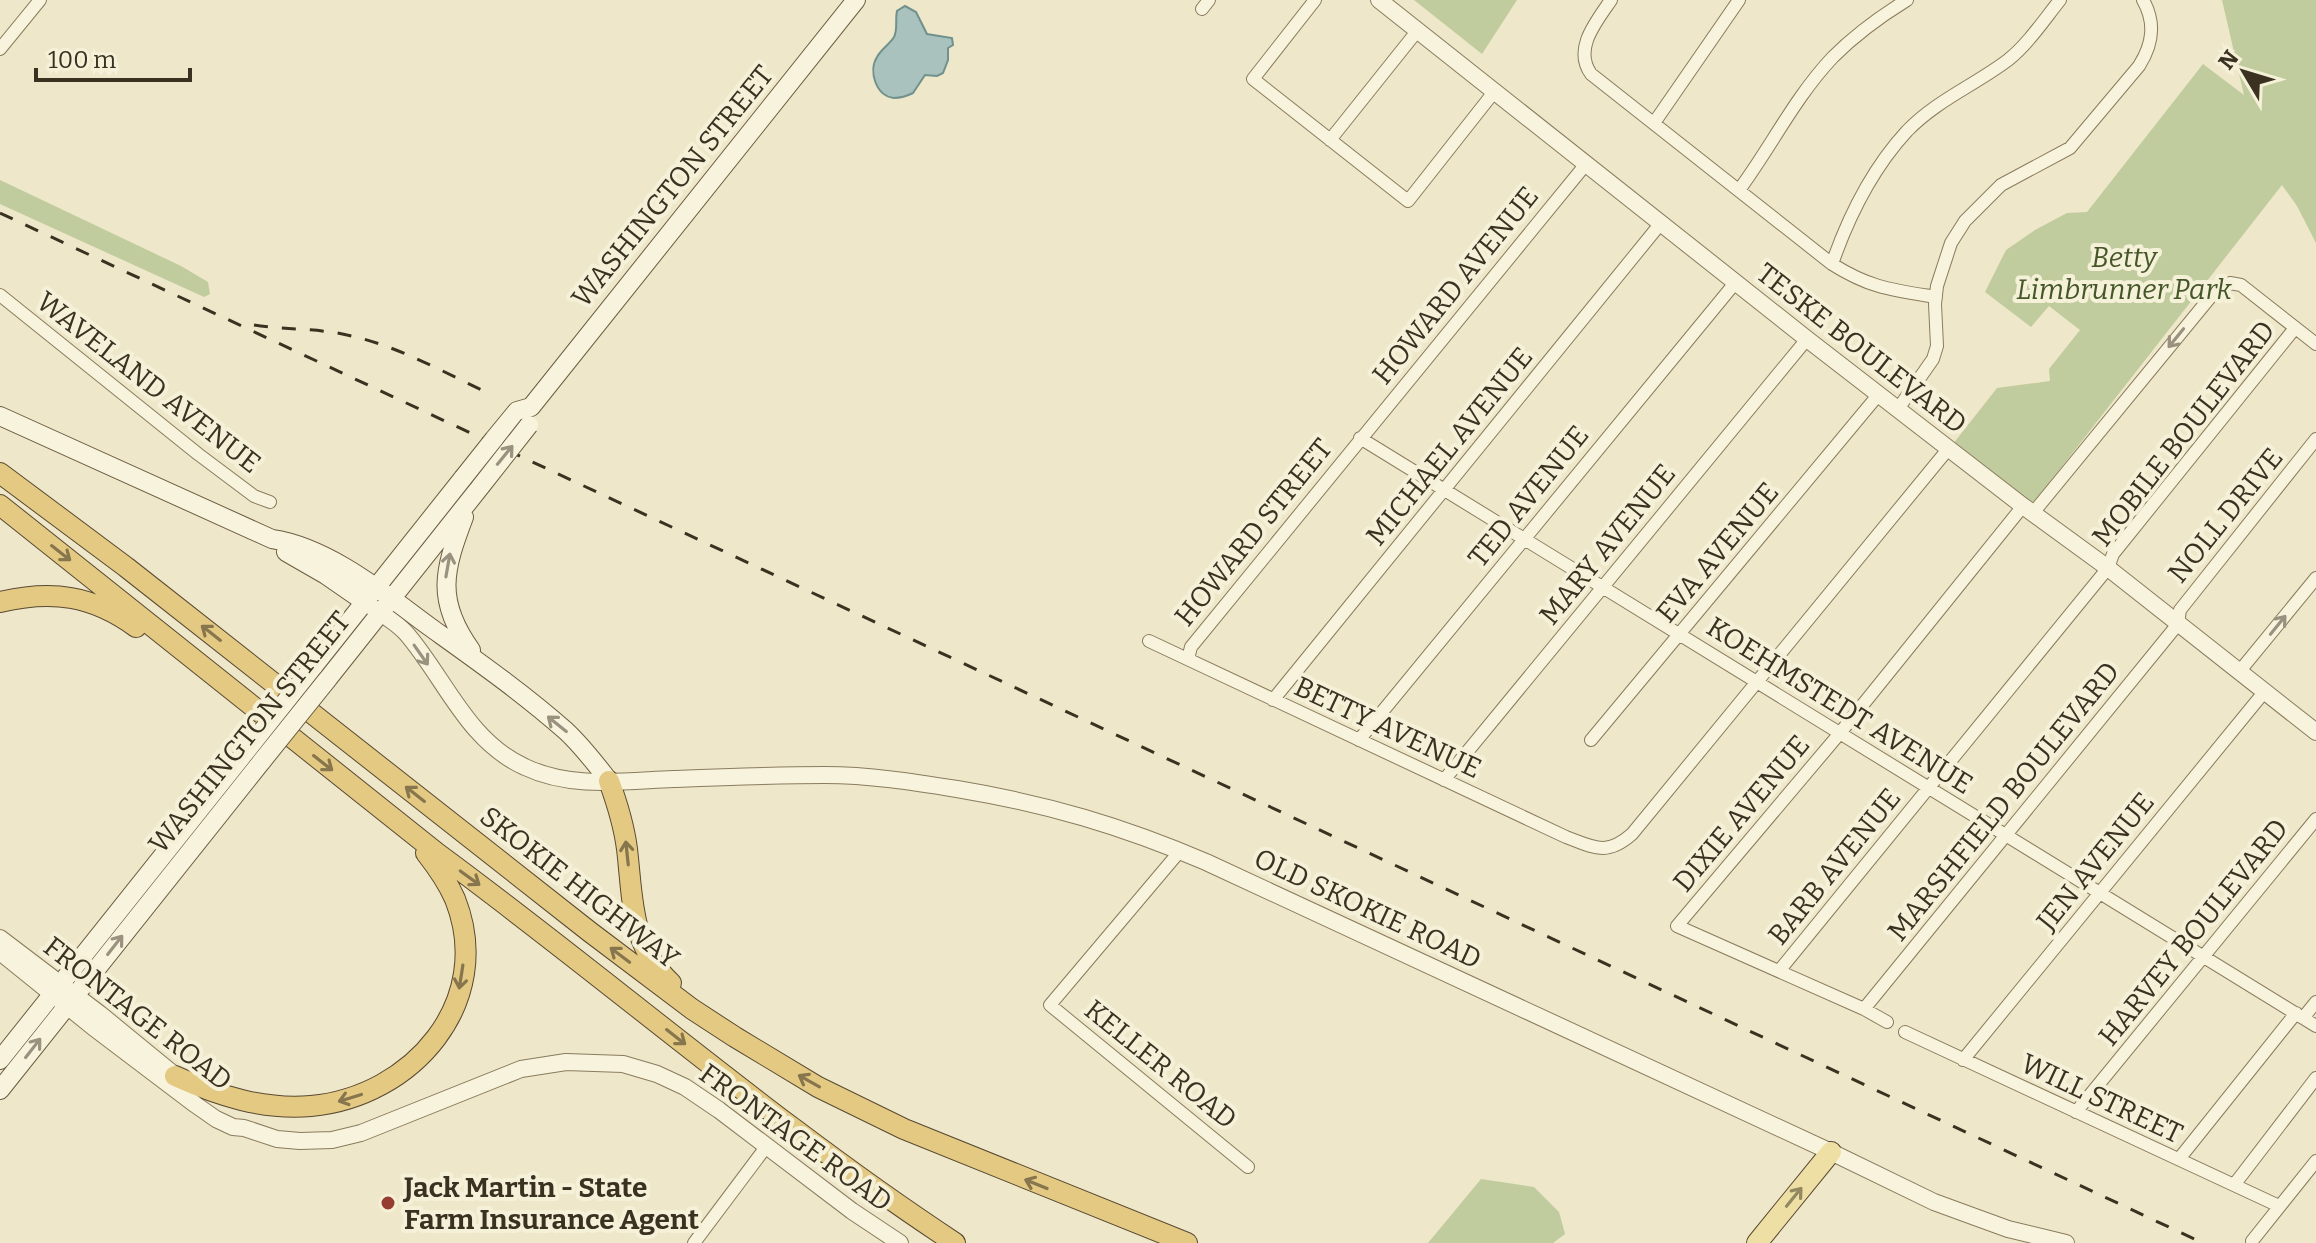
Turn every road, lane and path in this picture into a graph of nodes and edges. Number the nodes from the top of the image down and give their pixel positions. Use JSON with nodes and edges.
{"nodes":[{"id":1,"x":40,"y":0,"type":"edge"},
{"id":2,"x":856,"y":0,"type":"edge"},
{"id":3,"x":1315,"y":0,"type":"edge"},
{"id":4,"x":1379,"y":0,"type":"edge"},
{"id":5,"x":1611,"y":0,"type":"edge"},
{"id":6,"x":1739,"y":0,"type":"edge"},
{"id":7,"x":1907,"y":0,"type":"edge"},
{"id":8,"x":2060,"y":0,"type":"edge"},
{"id":9,"x":2143,"y":0,"type":"edge"},
{"id":10,"x":1418,"y":30,"type":"junction"},
{"id":11,"x":0,"y":49,"type":"edge"},
{"id":12,"x":1494,"y":92,"type":"junction"},
{"id":13,"x":1654,"y":123,"type":"junction"},
{"id":14,"x":1330,"y":140,"type":"junction"},
{"id":15,"x":1586,"y":164,"type":"junction"},
{"id":16,"x":1739,"y":190,"type":"junction"},
{"id":17,"x":1661,"y":223,"type":"junction"},
{"id":18,"x":1832,"y":264,"type":"junction"},
{"id":19,"x":1735,"y":283,"type":"junction"},
{"id":20,"x":0,"y":295,"type":"edge"},
{"id":21,"x":1936,"y":297,"type":"junction"},
{"id":22,"x":2295,"y":328,"type":"junction"},
{"id":23,"x":1807,"y":339,"type":"junction"},
{"id":24,"x":2316,"y":344,"type":"edge"},
{"id":25,"x":1879,"y":394,"type":"junction"},
{"id":26,"x":1898,"y":409,"type":"junction"},
{"id":27,"x":0,"y":416,"type":"edge"},
{"id":28,"x":524,"y":416,"type":"junction"},
{"id":29,"x":1360,"y":438,"type":"junction"},
{"id":30,"x":2316,"y":439,"type":"edge"},
{"id":31,"x":1949,"y":448,"type":"junction"},
{"id":32,"x":0,"y":473,"type":"edge"},
{"id":33,"x":1444,"y":490,"type":"junction"},
{"id":34,"x":475,"y":493,"type":"junction"},
{"id":35,"x":270,"y":502,"type":"dead end"},
{"id":36,"x":0,"y":505,"type":"edge"},
{"id":37,"x":2028,"y":509,"type":"junction"},
{"id":38,"x":1524,"y":539,"type":"junction"},
{"id":39,"x":2108,"y":568,"type":"junction"},
{"id":40,"x":2316,"y":578,"type":"edge"},
{"id":41,"x":1602,"y":587,"type":"junction"},
{"id":42,"x":378,"y":600,"type":"junction"},
{"id":43,"x":0,"y":602,"type":"edge"},
{"id":44,"x":2178,"y":624,"type":"junction"},
{"id":45,"x":1680,"y":635,"type":"junction"},
{"id":46,"x":1149,"y":641,"type":"dead end"},
{"id":47,"x":1188,"y":659,"type":"junction"},
{"id":48,"x":480,"y":662,"type":"junction"},
{"id":49,"x":2239,"y":672,"type":"junction"},
{"id":50,"x":1757,"y":682,"type":"junction"},
{"id":51,"x":2265,"y":691,"type":"junction"},
{"id":52,"x":1273,"y":700,"type":"junction"},
{"id":53,"x":262,"y":714,"type":"junction"},
{"id":54,"x":2313,"y":724,"type":"edge"},
{"id":55,"x":1840,"y":733,"type":"junction"},
{"id":56,"x":1359,"y":740,"type":"junction"},
{"id":57,"x":1591,"y":740,"type":"dead end"},
{"id":58,"x":1444,"y":780,"type":"junction"},
{"id":59,"x":609,"y":781,"type":"junction"},
{"id":60,"x":1929,"y":788,"type":"junction"},
{"id":61,"x":387,"y":813,"type":"junction"},
{"id":62,"x":2316,"y":819,"type":"edge"},
{"id":63,"x":2006,"y":835,"type":"junction"},
{"id":64,"x":1180,"y":851,"type":"junction"},
{"id":65,"x":2100,"y":893,"type":"junction"},
{"id":66,"x":0,"y":938,"type":"edge"},
{"id":67,"x":0,"y":952,"type":"edge"},
{"id":68,"x":2203,"y":957,"type":"junction"},
{"id":69,"x":1779,"y":971,"type":"junction"},
{"id":70,"x":64,"y":995,"type":"junction"},
{"id":71,"x":2316,"y":1002,"type":"edge"},
{"id":72,"x":1864,"y":1009,"type":"junction"},
{"id":73,"x":2299,"y":1016,"type":"junction"},
{"id":74,"x":1887,"y":1022,"type":"dead end"},
{"id":75,"x":2316,"y":1026,"type":"edge"},
{"id":76,"x":1905,"y":1032,"type":"dead end"},
{"id":77,"x":0,"y":1060,"type":"edge"},
{"id":78,"x":1963,"y":1060,"type":"junction"},
{"id":79,"x":776,"y":1063,"type":"junction"},
{"id":80,"x":175,"y":1076,"type":"junction"},
{"id":81,"x":2316,"y":1078,"type":"edge"},
{"id":82,"x":0,"y":1090,"type":"edge"},
{"id":83,"x":2076,"y":1112,"type":"junction"},
{"id":84,"x":244,"y":1128,"type":"junction"},
{"id":85,"x":766,"y":1147,"type":"junction"},
{"id":86,"x":1831,"y":1152,"type":"junction"},
{"id":87,"x":2179,"y":1159,"type":"junction"},
{"id":88,"x":2316,"y":1161,"type":"edge"},
{"id":89,"x":1248,"y":1167,"type":"dead end"},
{"id":90,"x":2234,"y":1185,"type":"junction"},
{"id":91,"x":1073,"y":1199,"type":"junction"},
{"id":92,"x":2279,"y":1206,"type":"junction"},
{"id":93,"x":2252,"y":1241,"type":"dead end"},
{"id":94,"x":698,"y":1242,"type":"edge"},
{"id":95,"x":900,"y":1243,"type":"edge"},
{"id":96,"x":955,"y":1243,"type":"edge"},
{"id":97,"x":1164,"y":1243,"type":"edge"},
{"id":98,"x":1187,"y":1243,"type":"edge"},
{"id":99,"x":1757,"y":1243,"type":"edge"},
{"id":100,"x":2066,"y":1243,"type":"edge"}],
"edges":[{"from":1,"to":11,"type":"street"},
{"from":2,"to":28,"type":"main road","name":"WASHINGTON STREET"},
{"from":3,"to":14,"type":"street"},
{"from":4,"to":10,"type":"street","name":"TESKE BOULEVARD"},
{"from":5,"to":13,"type":"street"},
{"from":6,"to":13,"type":"street"},
{"from":7,"to":16,"type":"street"},
{"from":8,"to":18,"type":"street"},
{"from":9,"to":21,"type":"street"},
{"from":10,"to":12,"type":"street","name":"TESKE BOULEVARD"},
{"from":10,"to":14,"type":"street"},
{"from":12,"to":14,"type":"street"},
{"from":12,"to":15,"type":"street","name":"TESKE BOULEVARD"},
{"from":13,"to":16,"type":"street"},
{"from":15,"to":17,"type":"street","name":"TESKE BOULEVARD"},
{"from":15,"to":29,"type":"street","name":"HOWARD AVENUE"},
{"from":16,"to":18,"type":"street"},
{"from":17,"to":19,"type":"street","name":"TESKE BOULEVARD"},
{"from":17,"to":33,"type":"street","name":"MICHAEL AVENUE"},
{"from":18,"to":21,"type":"street"},
{"from":19,"to":23,"type":"street","name":"TESKE BOULEVARD"},
{"from":19,"to":38,"type":"street","name":"TED AVENUE"},
{"from":20,"to":35,"type":"street","name":"WAVELAND AVENUE"},
{"from":21,"to":26,"type":"street"},
{"from":22,"to":24,"type":"street"},
{"from":22,"to":37,"type":"street","name":"DIXIE AVENUE","one_way":true},
{"from":22,"to":39,"type":"street","name":"MOBILE BOULEVARD"},
{"from":23,"to":25,"type":"street","name":"TESKE BOULEVARD"},
{"from":23,"to":41,"type":"street","name":"MARY AVENUE"},
{"from":25,"to":26,"type":"street","name":"TESKE BOULEVARD"},
{"from":25,"to":45,"type":"street","name":"EVA AVENUE"},
{"from":26,"to":31,"type":"street","name":"TESKE BOULEVARD"},
{"from":27,"to":42,"type":"main road"},
{"from":34,"to":28,"type":"main road","name":"WASHINGTON STREET","one_way":true,"bridge":true},
{"from":28,"to":42,"type":"main road","name":"WASHINGTON STREET","bridge":true},
{"from":29,"to":33,"type":"street","name":"KOEHMSTEDT AVENUE"},
{"from":29,"to":47,"type":"street","name":"HOWARD STREET"},
{"from":30,"to":44,"type":"street","name":"NOLL DRIVE"},
{"from":31,"to":37,"type":"street","name":"TESKE BOULEVARD"},
{"from":31,"to":50,"type":"street"},
{"from":79,"to":32,"type":"highway","name":"SKOKIE HIGHWAY","one_way":true},
{"from":33,"to":38,"type":"street","name":"KOEHMSTEDT AVENUE"},
{"from":33,"to":52,"type":"street","name":"MICHAEL AVENUE"},
{"from":34,"to":42,"type":"main road","name":"WASHINGTON STREET"},
{"from":48,"to":34,"type":"main road","one_way":true},
{"from":36,"to":53,"type":"highway","name":"SKOKIE HIGHWAY","one_way":true},
{"from":37,"to":39,"type":"street","name":"TESKE BOULEVARD"},
{"from":37,"to":55,"type":"street","name":"DIXIE AVENUE"},
{"from":38,"to":41,"type":"street","name":"KOEHMSTEDT AVENUE"},
{"from":38,"to":56,"type":"street","name":"TED AVENUE"},
{"from":39,"to":44,"type":"street","name":"TESKE BOULEVARD"},
{"from":39,"to":60,"type":"street","name":"BARB AVENUE"},
{"from":49,"to":40,"type":"street","one_way":true},
{"from":41,"to":45,"type":"street","name":"KOEHMSTEDT AVENUE"},
{"from":41,"to":58,"type":"street","name":"MARY AVENUE"},
{"from":42,"to":48,"type":"main road"},
{"from":42,"to":59,"type":"street","name":"OLD SKOKIE ROAD","one_way":true},
{"from":42,"to":70,"type":"main road","name":"WASHINGTON STREET","bridge":true},
{"from":43,"to":53,"type":"highway"},
{"from":44,"to":49,"type":"street","name":"TESKE BOULEVARD"},
{"from":44,"to":63,"type":"street","name":"MARSHFIELD BOULEVARD"},
{"from":45,"to":50,"type":"street","name":"KOEHMSTEDT AVENUE"},
{"from":45,"to":57,"type":"street","name":"EVA AVENUE"},
{"from":46,"to":47,"type":"street","name":"BETTY AVENUE"},
{"from":47,"to":52,"type":"street","name":"BETTY AVENUE"},
{"from":59,"to":48,"type":"main road","one_way":true},
{"from":49,"to":51,"type":"street","name":"TESKE BOULEVARD"},
{"from":50,"to":55,"type":"street","name":"KOEHMSTEDT AVENUE"},
{"from":50,"to":58,"type":"street","name":"BETTY AVENUE"},
{"from":51,"to":54,"type":"street","name":"TESKE BOULEVARD"},
{"from":51,"to":65,"type":"street","name":"JEN AVENUE"},
{"from":52,"to":56,"type":"street","name":"BETTY AVENUE"},
{"from":53,"to":61,"type":"highway","name":"SKOKIE HIGHWAY","one_way":true},
{"from":55,"to":60,"type":"street","name":"KOEHMSTEDT AVENUE"},
{"from":55,"to":69,"type":"street","name":"DIXIE AVENUE"},
{"from":56,"to":58,"type":"street","name":"BETTY AVENUE"},
{"from":59,"to":64,"type":"street","name":"OLD SKOKIE ROAD"},
{"from":79,"to":59,"type":"highway","one_way":true},
{"from":60,"to":63,"type":"street","name":"KOEHMSTEDT AVENUE"},
{"from":60,"to":69,"type":"street","name":"BARB AVENUE"},
{"from":61,"to":80,"type":"highway","one_way":true},
{"from":61,"to":96,"type":"highway","name":"SKOKIE HIGHWAY","one_way":true},
{"from":62,"to":68,"type":"street","name":"HARVEY BOULEVARD"},
{"from":63,"to":65,"type":"street","name":"KOEHMSTEDT AVENUE"},
{"from":63,"to":72,"type":"street","name":"MARSHFIELD BOULEVARD"},
{"from":64,"to":86,"type":"street","name":"OLD SKOKIE ROAD"},
{"from":64,"to":89,"type":"street","name":"KELLER ROAD"},
{"from":65,"to":68,"type":"street","name":"KOEHMSTEDT AVENUE"},
{"from":65,"to":78,"type":"street","name":"JEN AVENUE"},
{"from":66,"to":70,"type":"street","name":"FRONTAGE ROAD"},
{"from":67,"to":70,"type":"street","name":"FRONTAGE ROAD"},
{"from":68,"to":73,"type":"street","name":"KOEHMSTEDT AVENUE"},
{"from":68,"to":83,"type":"street","name":"HARVEY BOULEVARD"},
{"from":69,"to":72,"type":"street"},
{"from":70,"to":77,"type":"main road","name":"WASHINGTON STREET"},
{"from":70,"to":80,"type":"street","name":"FRONTAGE ROAD"},
{"from":82,"to":70,"type":"main road","name":"WASHINGTON STREET","one_way":true},
{"from":70,"to":84,"type":"street","name":"FRONTAGE ROAD"},
{"from":71,"to":73,"type":"street"},
{"from":72,"to":74,"type":"street"},
{"from":73,"to":75,"type":"street","name":"KOEHMSTEDT AVENUE"},
{"from":73,"to":87,"type":"street"},
{"from":76,"to":78,"type":"street","name":"WILL STREET"},
{"from":78,"to":83,"type":"street","name":"WILL STREET"},
{"from":91,"to":79,"type":"highway","name":"SKOKIE HIGHWAY","one_way":true},
{"from":80,"to":84,"type":"street","name":"FRONTAGE ROAD"},
{"from":81,"to":90,"type":"street"},
{"from":83,"to":87,"type":"street","name":"WILL STREET"},
{"from":84,"to":85,"type":"street","name":"FRONTAGE ROAD"},
{"from":85,"to":94,"type":"street"},
{"from":85,"to":95,"type":"street","name":"FRONTAGE ROAD"},
{"from":99,"to":86,"type":"main road","one_way":true},
{"from":86,"to":100,"type":"street","name":"OLD SKOKIE ROAD"},
{"from":87,"to":90,"type":"street","name":"WILL STREET"},
{"from":88,"to":92,"type":"street"},
{"from":90,"to":92,"type":"street","name":"WILL STREET"},
{"from":91,"to":97,"type":"main road"},
{"from":91,"to":98,"type":"highway","name":"SKOKIE HIGHWAY"},
{"from":92,"to":93,"type":"street"}]}
